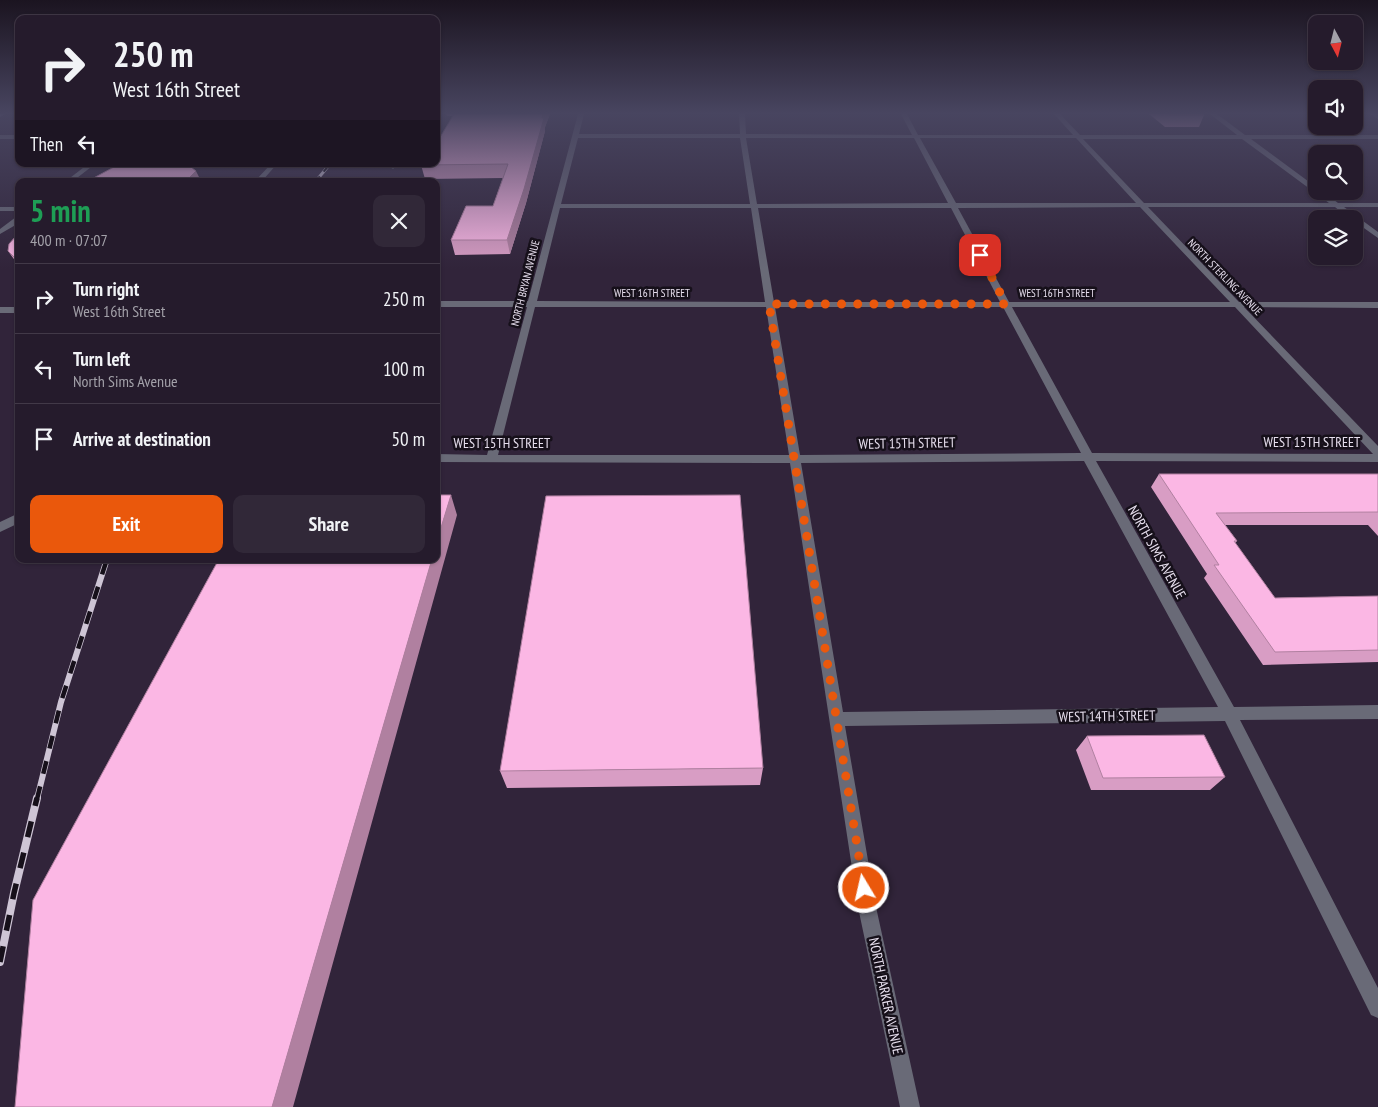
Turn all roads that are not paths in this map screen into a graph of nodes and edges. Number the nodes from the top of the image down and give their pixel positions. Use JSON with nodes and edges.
{"nodes":[{"id":1,"x":567,"y":166,"type":"edge"},
{"id":2,"x":748,"y":166,"type":"edge"},
{"id":3,"x":932,"y":166,"type":"edge"},
{"id":4,"x":1105,"y":166,"type":"edge"},
{"id":5,"x":1282,"y":166,"type":"edge"},
{"id":6,"x":88,"y":167,"type":"edge"},
{"id":7,"x":271,"y":167,"type":"edge"},
{"id":8,"x":73,"y":178,"type":"edge"},
{"id":9,"x":261,"y":178,"type":"edge"},
{"id":10,"x":1308,"y":184,"type":"edge"},
{"id":11,"x":1329,"y":200,"type":"edge"},
{"id":12,"x":1141,"y":204,"type":"junction"},
{"id":13,"x":953,"y":205,"type":"junction"},
{"id":14,"x":1336,"y":205,"type":"junction"},
{"id":15,"x":1378,"y":205,"type":"edge"},
{"id":16,"x":556,"y":206,"type":"junction"},
{"id":17,"x":755,"y":206,"type":"junction"},
{"id":18,"x":0,"y":209,"type":"edge"},
{"id":19,"x":15,"y":209,"type":"edge"},
{"id":20,"x":15,"y":222,"type":"edge"},
{"id":21,"x":0,"y":232,"type":"edge"},
{"id":22,"x":1378,"y":236,"type":"edge"},
{"id":23,"x":440,"y":304,"type":"edge"},
{"id":24,"x":532,"y":304,"type":"junction"},
{"id":25,"x":769,"y":304,"type":"junction"},
{"id":26,"x":1006,"y":304,"type":"junction"},
{"id":27,"x":1237,"y":306,"type":"junction"},
{"id":28,"x":1378,"y":306,"type":"edge"},
{"id":29,"x":0,"y":310,"type":"edge"},
{"id":30,"x":15,"y":310,"type":"edge"},
{"id":31,"x":1378,"y":453,"type":"edge"},
{"id":32,"x":492,"y":457,"type":"junction"},
{"id":33,"x":1088,"y":457,"type":"junction"},
{"id":34,"x":440,"y":458,"type":"edge"},
{"id":35,"x":1378,"y":458,"type":"edge"},
{"id":36,"x":794,"y":459,"type":"junction"},
{"id":37,"x":15,"y":519,"type":"edge"},
{"id":38,"x":0,"y":528,"type":"edge"},
{"id":39,"x":1378,"y":712,"type":"edge"},
{"id":40,"x":1230,"y":715,"type":"junction"},
{"id":41,"x":837,"y":719,"type":"junction"},
{"id":42,"x":1378,"y":1008,"type":"edge"},
{"id":43,"x":910,"y":1107,"type":"edge"}],
"edges":[{"from":1,"to":16,"type":"street","name":"NORTH BRYAN AVENUE"},
{"from":2,"to":17,"type":"street","name":"NORTH PARKER AVENUE"},
{"from":3,"to":13,"type":"street","name":"NORTH SIMS AVENUE"},
{"from":4,"to":12,"type":"street","name":"NORTH STERLING AVENUE"},
{"from":5,"to":10,"type":"street"},
{"from":6,"to":8,"type":"street"},
{"from":7,"to":9,"type":"street"},
{"from":11,"to":14,"type":"street"},
{"from":12,"to":13,"type":"street"},
{"from":12,"to":14,"type":"street"},
{"from":12,"to":27,"type":"street","name":"NORTH STERLING AVENUE"},
{"from":13,"to":17,"type":"street"},
{"from":13,"to":26,"type":"street","name":"NORTH SIMS AVENUE"},
{"from":14,"to":15,"type":"street"},
{"from":14,"to":22,"type":"street"},
{"from":16,"to":17,"type":"street"},
{"from":16,"to":24,"type":"street","name":"NORTH BRYAN AVENUE"},
{"from":17,"to":25,"type":"street","name":"NORTH PARKER AVENUE"},
{"from":18,"to":19,"type":"street"},
{"from":20,"to":21,"type":"street"},
{"from":23,"to":24,"type":"street","name":"WEST 16TH STREET"},
{"from":24,"to":25,"type":"street","name":"WEST 16TH STREET"},
{"from":24,"to":32,"type":"street","name":"NORTH BRYAN AVENUE"},
{"from":25,"to":26,"type":"street","name":"WEST 16TH STREET"},
{"from":25,"to":36,"type":"street","name":"NORTH PARKER AVENUE"},
{"from":26,"to":27,"type":"street","name":"WEST 16TH STREET"},
{"from":26,"to":33,"type":"street","name":"NORTH SIMS AVENUE"},
{"from":27,"to":28,"type":"street","name":"WEST 16TH STREET"},
{"from":27,"to":31,"type":"street","name":"NORTH STERLING AVENUE"},
{"from":29,"to":30,"type":"street"},
{"from":32,"to":34,"type":"street","name":"WEST 15TH STREET"},
{"from":32,"to":36,"type":"street","name":"WEST 15TH STREET"},
{"from":33,"to":35,"type":"street","name":"WEST 15TH STREET"},
{"from":33,"to":36,"type":"street","name":"WEST 15TH STREET"},
{"from":33,"to":40,"type":"street","name":"NORTH SIMS AVENUE"},
{"from":36,"to":41,"type":"street","name":"NORTH PARKER AVENUE"},
{"from":37,"to":38,"type":"street"},
{"from":39,"to":40,"type":"street","name":"WEST 14TH STREET"},
{"from":40,"to":41,"type":"street","name":"WEST 14TH STREET"},
{"from":40,"to":42,"type":"street","name":"NORTH SIMS AVENUE"},
{"from":41,"to":43,"type":"street","name":"NORTH PARKER AVENUE"}]}
